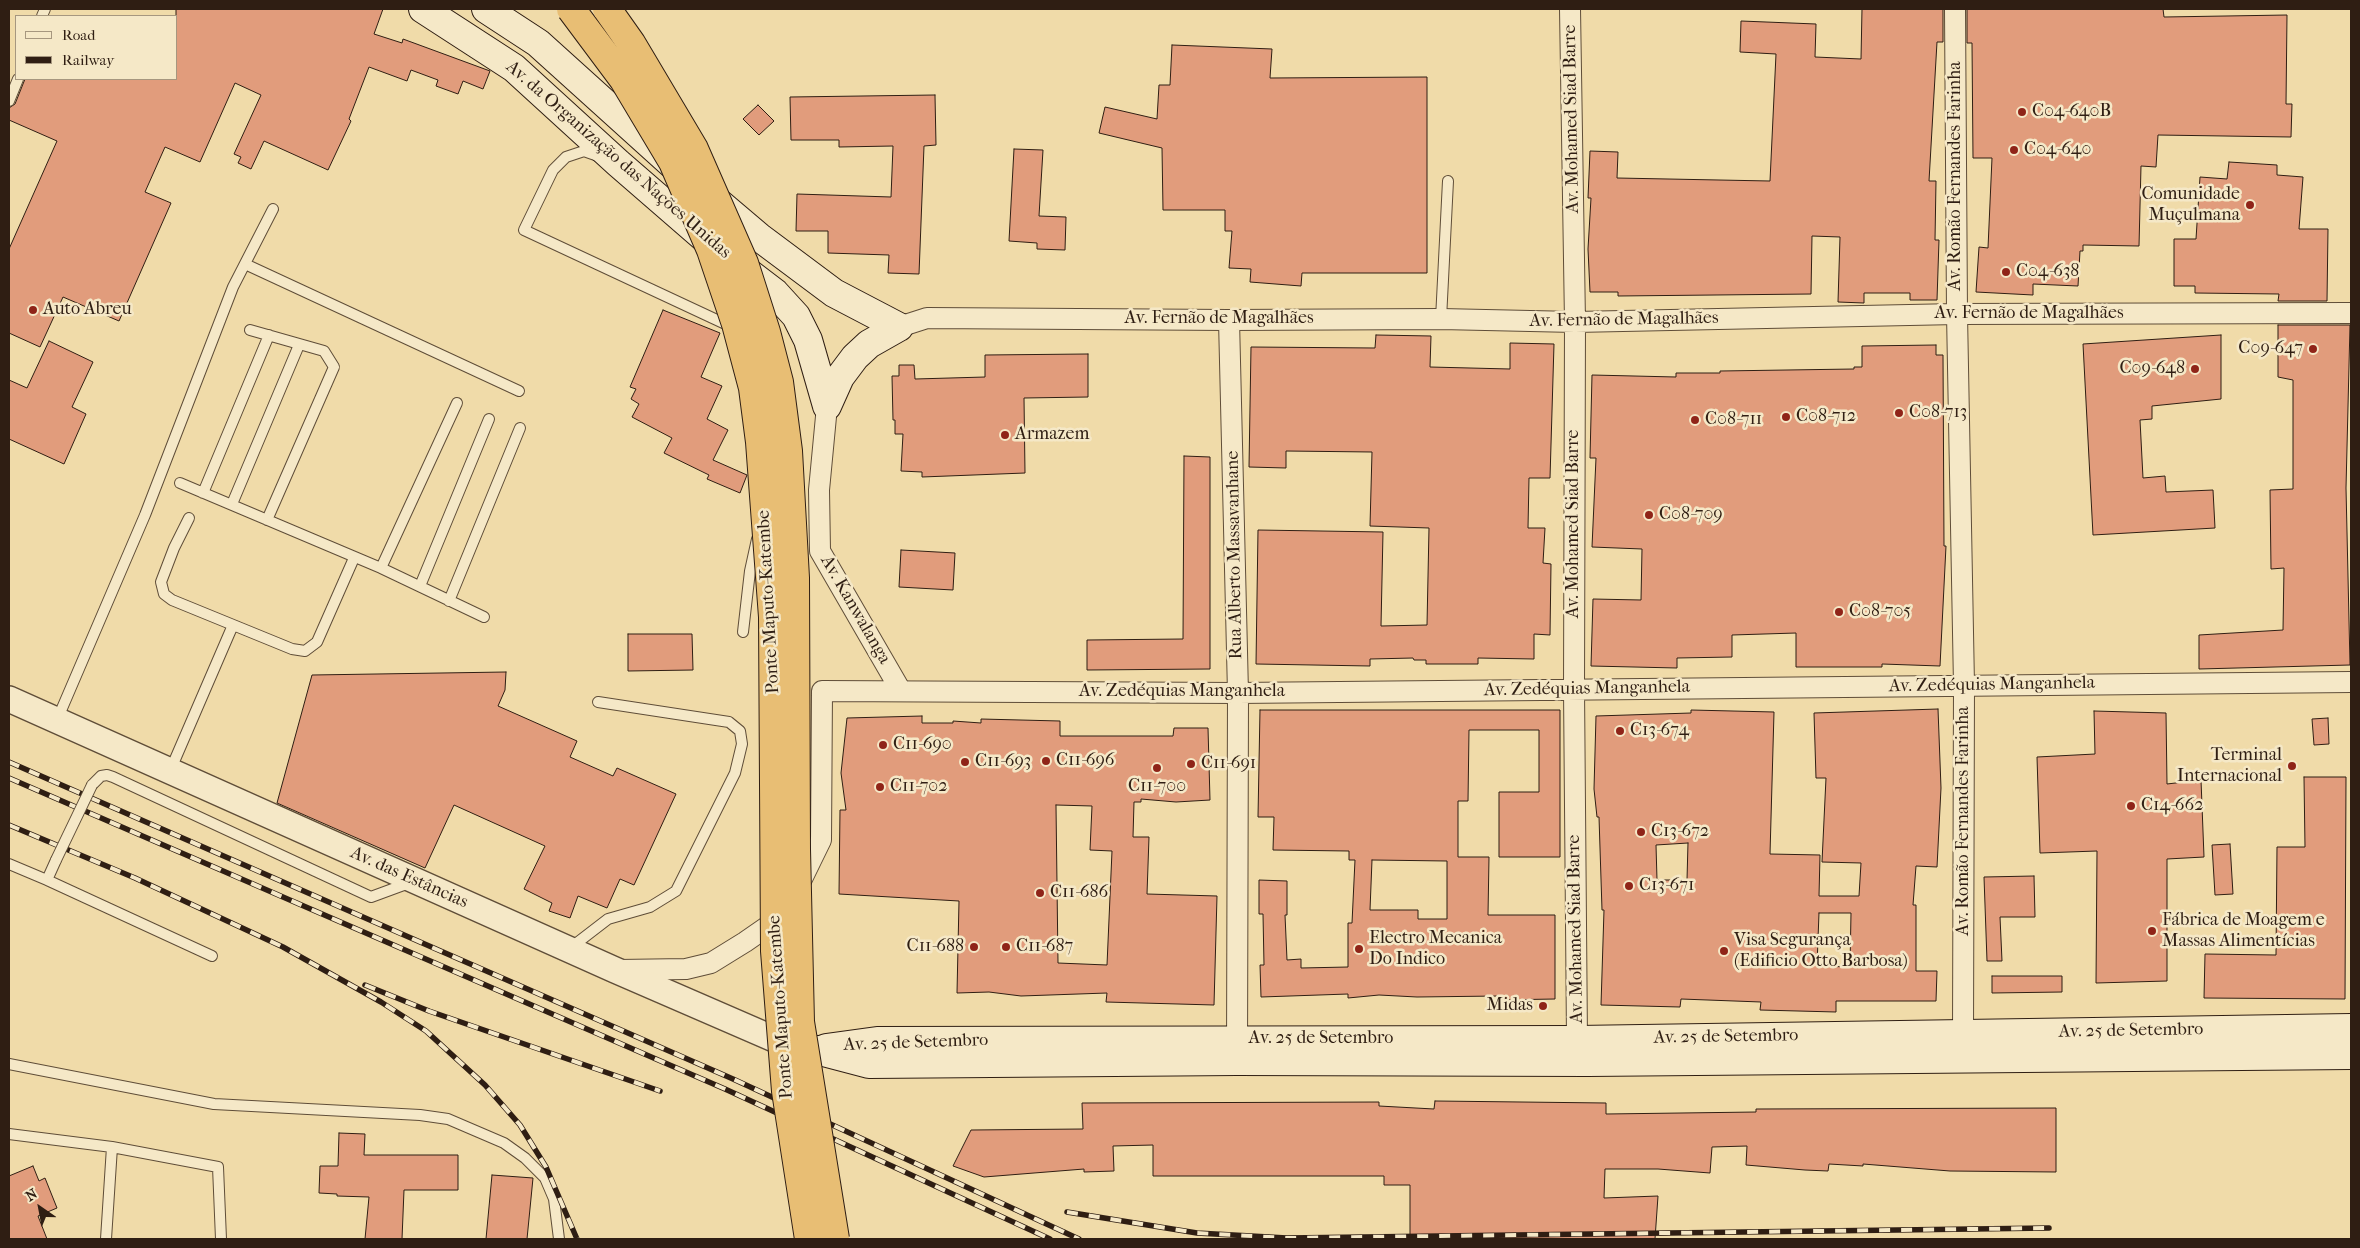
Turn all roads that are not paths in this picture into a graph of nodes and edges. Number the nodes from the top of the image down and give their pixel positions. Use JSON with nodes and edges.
{"nodes":[{"id":1,"x":423,"y":9,"type":"edge"},
{"id":2,"x":486,"y":9,"type":"edge"},
{"id":3,"x":571,"y":9,"type":"edge"},
{"id":4,"x":607,"y":9,"type":"edge"},
{"id":5,"x":1570,"y":9,"type":"edge"},
{"id":6,"x":1955,"y":9,"type":"edge"},
{"id":7,"x":18,"y":80,"type":"edge"},
{"id":8,"x":9,"y":101,"type":"edge"},
{"id":9,"x":618,"y":163,"type":"junction"},
{"id":10,"x":1448,"y":181,"type":"dead end"},
{"id":11,"x":274,"y":208,"type":"dead end"},
{"id":12,"x":245,"y":264,"type":"junction"},
{"id":13,"x":2351,"y":313,"type":"edge"},
{"id":14,"x":1957,"y":314,"type":"junction"},
{"id":15,"x":1441,"y":318,"type":"junction"},
{"id":16,"x":1229,"y":320,"type":"junction"},
{"id":17,"x":1575,"y":322,"type":"junction"},
{"id":18,"x":899,"y":327,"type":"junction"},
{"id":19,"x":250,"y":330,"type":"dead end"},
{"id":20,"x":269,"y":335,"type":"junction"},
{"id":21,"x":299,"y":345,"type":"junction"},
{"id":22,"x":758,"y":367,"type":"dead end"},
{"id":23,"x":519,"y":391,"type":"dead end"},
{"id":24,"x":457,"y":403,"type":"dead end"},
{"id":25,"x":827,"y":406,"type":"junction"},
{"id":26,"x":488,"y":419,"type":"dead end"},
{"id":27,"x":773,"y":420,"type":"dead end"},
{"id":28,"x":520,"y":428,"type":"dead end"},
{"id":29,"x":778,"y":448,"type":"dead end"},
{"id":30,"x":774,"y":466,"type":"dead end"},
{"id":31,"x":180,"y":483,"type":"dead end"},
{"id":32,"x":203,"y":493,"type":"junction"},
{"id":33,"x":232,"y":504,"type":"junction"},
{"id":34,"x":189,"y":518,"type":"dead end"},
{"id":35,"x":267,"y":520,"type":"junction"},
{"id":36,"x":354,"y":558,"type":"junction"},
{"id":37,"x":381,"y":568,"type":"junction"},
{"id":38,"x":420,"y":586,"type":"junction"},
{"id":39,"x":449,"y":601,"type":"junction"},
{"id":40,"x":484,"y":617,"type":"dead end"},
{"id":41,"x":233,"y":626,"type":"junction"},
{"id":42,"x":743,"y":632,"type":"dead end"},
{"id":43,"x":2351,"y":682,"type":"edge"},
{"id":44,"x":1964,"y":685,"type":"junction"},
{"id":45,"x":1574,"y":689,"type":"junction"},
{"id":46,"x":901,"y":692,"type":"junction"},
{"id":47,"x":1238,"y":693,"type":"junction"},
{"id":48,"x":9,"y":699,"type":"edge"},
{"id":49,"x":598,"y":702,"type":"dead end"},
{"id":50,"x":57,"y":720,"type":"junction"},
{"id":51,"x":170,"y":771,"type":"junction"},
{"id":52,"x":9,"y":864,"type":"edge"},
{"id":53,"x":47,"y":880,"type":"junction"},
{"id":54,"x":414,"y":880,"type":"junction"},
{"id":55,"x":568,"y":949,"type":"junction"},
{"id":56,"x":212,"y":956,"type":"dead end"},
{"id":57,"x":614,"y":970,"type":"junction"},
{"id":58,"x":2351,"y":1028,"type":"edge"},
{"id":59,"x":1963,"y":1033,"type":"junction"},
{"id":60,"x":1577,"y":1040,"type":"junction"},
{"id":61,"x":812,"y":1049,"type":"joint"},
{"id":62,"x":1237,"y":1050,"type":"junction"},
{"id":63,"x":2351,"y":1055,"type":"edge"},
{"id":64,"x":9,"y":1064,"type":"edge"},
{"id":65,"x":9,"y":1134,"type":"edge"},
{"id":66,"x":112,"y":1147,"type":"junction"},
{"id":67,"x":106,"y":1239,"type":"edge"},
{"id":68,"x":221,"y":1239,"type":"edge"},
{"id":69,"x":559,"y":1239,"type":"edge"},
{"id":70,"x":809,"y":1239,"type":"edge"},
{"id":71,"x":835,"y":1239,"type":"edge"}],
"edges":[{"from":1,"to":9,"type":"main road","name":"Av. da Organização das Nações Unidas"},
{"from":2,"to":18,"type":"main road","name":"Av. da Organização das Nações Unidas"},
{"from":3,"to":70,"type":"highway","name":"Ponte Maputo-Katembe","bridge":true},
{"from":4,"to":71,"type":"highway","name":"Ponte Maputo-Katembe","bridge":true},
{"from":5,"to":17,"type":"street","name":"Av. Mohamed Siad Barre"},
{"from":6,"to":14,"type":"street","name":"Av. Romão Fernandes Farinha"},
{"from":7,"to":8,"type":"lane"},
{"from":9,"to":22,"type":"lane"},
{"from":9,"to":25,"type":"main road","name":"Av. da Organização das Nações Unidas"},
{"from":10,"to":15,"type":"lane"},
{"from":11,"to":12,"type":"lane"},
{"from":12,"to":23,"type":"lane"},
{"from":12,"to":50,"type":"lane"},
{"from":13,"to":14,"type":"street","name":"Av. Fernão de Magalhães"},
{"from":14,"to":17,"type":"street","name":"Av. Fernão de Magalhães"},
{"from":14,"to":44,"type":"street","name":"Av. Romão Fernandes Farinha"},
{"from":15,"to":16,"type":"street","name":"Av. Fernão de Magalhães"},
{"from":15,"to":17,"type":"street","name":"Av. Fernão de Magalhães"},
{"from":16,"to":18,"type":"street","name":"Av. Fernão de Magalhães"},
{"from":16,"to":47,"type":"street","name":"Rua Alberto Massavanhane"},
{"from":17,"to":45,"type":"street","name":"Av. Mohamed Siad Barre"},
{"from":18,"to":25,"type":"main road"},
{"from":19,"to":20,"type":"lane"},
{"from":20,"to":21,"type":"lane"},
{"from":20,"to":32,"type":"lane"},
{"from":21,"to":33,"type":"lane"},
{"from":21,"to":35,"type":"lane"},
{"from":24,"to":37,"type":"lane"},
{"from":25,"to":46,"type":"street","name":"Av. Kanwalanga"},
{"from":26,"to":38,"type":"lane"},
{"from":27,"to":29,"type":"lane"},
{"from":28,"to":39,"type":"lane"},
{"from":30,"to":42,"type":"lane"},
{"from":31,"to":32,"type":"lane"},
{"from":32,"to":33,"type":"lane"},
{"from":33,"to":35,"type":"lane"},
{"from":34,"to":41,"type":"lane"},
{"from":35,"to":36,"type":"lane"},
{"from":36,"to":37,"type":"lane"},
{"from":36,"to":41,"type":"lane"},
{"from":37,"to":38,"type":"lane"},
{"from":38,"to":39,"type":"lane"},
{"from":39,"to":40,"type":"lane"},
{"from":41,"to":51,"type":"lane"},
{"from":43,"to":44,"type":"street","name":"Av. Zedéquias Manganhela"},
{"from":44,"to":45,"type":"street","name":"Av. Zedéquias Manganhela"},
{"from":44,"to":59,"type":"street","name":"Av. Romão Fernandes Farinha"},
{"from":45,"to":47,"type":"street","name":"Av. Zedéquias Manganhela"},
{"from":45,"to":60,"type":"street","name":"Av. Mohamed Siad Barre"},
{"from":46,"to":47,"type":"street","name":"Av. Zedéquias Manganhela"},
{"from":46,"to":57,"type":"street","name":"Av. Zedéquias Manganhela"},
{"from":47,"to":62,"type":"street","name":"Rua Alberto Massavanhane"},
{"from":48,"to":50,"type":"street","name":"Av. das Estâncias"},
{"from":49,"to":55,"type":"lane"},
{"from":50,"to":51,"type":"street","name":"Av. das Estâncias"},
{"from":51,"to":54,"type":"street","name":"Av. das Estâncias"},
{"from":52,"to":53,"type":"lane"},
{"from":53,"to":54,"type":"lane","bridge":true},
{"from":53,"to":56,"type":"lane"},
{"from":54,"to":55,"type":"street","name":"Av. das Estâncias"},
{"from":55,"to":57,"type":"street","name":"Av. das Estâncias"},
{"from":57,"to":61,"type":"street","name":"Av. das Estâncias"},
{"from":58,"to":59,"type":"main road","name":"Av. 25 de Setembro"},
{"from":59,"to":60,"type":"main road","name":"Av. 25 de Setembro"},
{"from":60,"to":62,"type":"main road","name":"Av. 25 de Setembro"},
{"from":61,"to":62,"type":"main road","name":"Av. 25 de Setembro"},
{"from":62,"to":63,"type":"main road","name":"Av. 25 de Setembro"},
{"from":64,"to":69,"type":"lane"},
{"from":65,"to":66,"type":"lane"},
{"from":66,"to":67,"type":"lane"},
{"from":66,"to":68,"type":"lane"}]}
